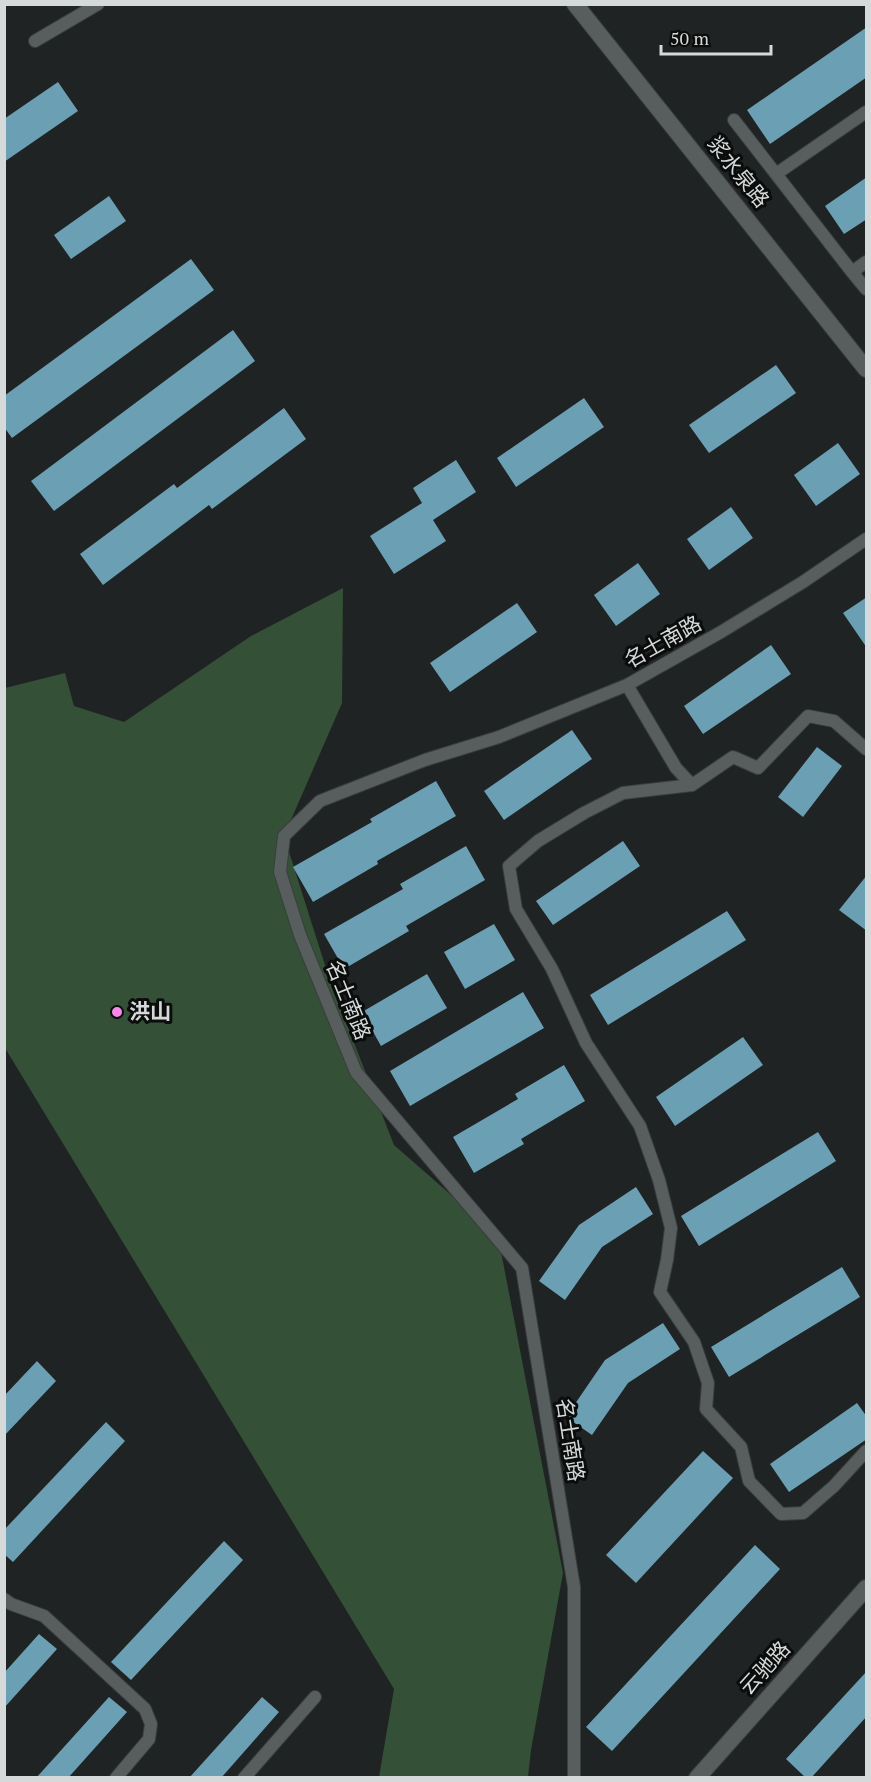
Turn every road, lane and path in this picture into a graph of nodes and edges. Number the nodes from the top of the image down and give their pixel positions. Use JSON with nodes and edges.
{"nodes":[{"id":1,"x":98,"y":4,"type":"edge"},
{"id":2,"x":575,"y":4,"type":"edge"},
{"id":3,"x":35,"y":41,"type":"dead end"},
{"id":4,"x":867,"y":112,"type":"edge"},
{"id":5,"x":734,"y":120,"type":"dead end"},
{"id":6,"x":776,"y":174,"type":"junction"},
{"id":7,"x":867,"y":262,"type":"edge"},
{"id":8,"x":852,"y":272,"type":"junction"},
{"id":9,"x":867,"y":289,"type":"edge"},
{"id":10,"x":867,"y":369,"type":"edge"},
{"id":11,"x":867,"y":539,"type":"edge"},
{"id":12,"x":627,"y":685,"type":"junction"},
{"id":13,"x":867,"y":749,"type":"edge"},
{"id":14,"x":692,"y":785,"type":"junction"},
{"id":15,"x":867,"y":1451,"type":"edge"},
{"id":16,"x":867,"y":1588,"type":"edge"},
{"id":17,"x":4,"y":1599,"type":"edge"},
{"id":18,"x":315,"y":1697,"type":"dead end"},
{"id":19,"x":116,"y":1778,"type":"edge"},
{"id":20,"x":244,"y":1778,"type":"edge"},
{"id":21,"x":574,"y":1778,"type":"edge"},
{"id":22,"x":697,"y":1778,"type":"edge"}],
"edges":[{"from":1,"to":3,"type":"street"},
{"from":2,"to":10,"type":"main road","name":"浆水泉路"},
{"from":4,"to":6,"type":"street"},
{"from":5,"to":6,"type":"street"},
{"from":6,"to":8,"type":"street"},
{"from":7,"to":8,"type":"street"},
{"from":8,"to":9,"type":"street"},
{"from":11,"to":12,"type":"street","name":"名士南路"},
{"from":12,"to":14,"type":"street"},
{"from":12,"to":21,"type":"street","name":"名士南路"},
{"from":13,"to":14,"type":"street"},
{"from":14,"to":15,"type":"street"},
{"from":16,"to":22,"type":"main road","name":"云驰路"},
{"from":17,"to":19,"type":"street"},
{"from":18,"to":20,"type":"street"}]}
